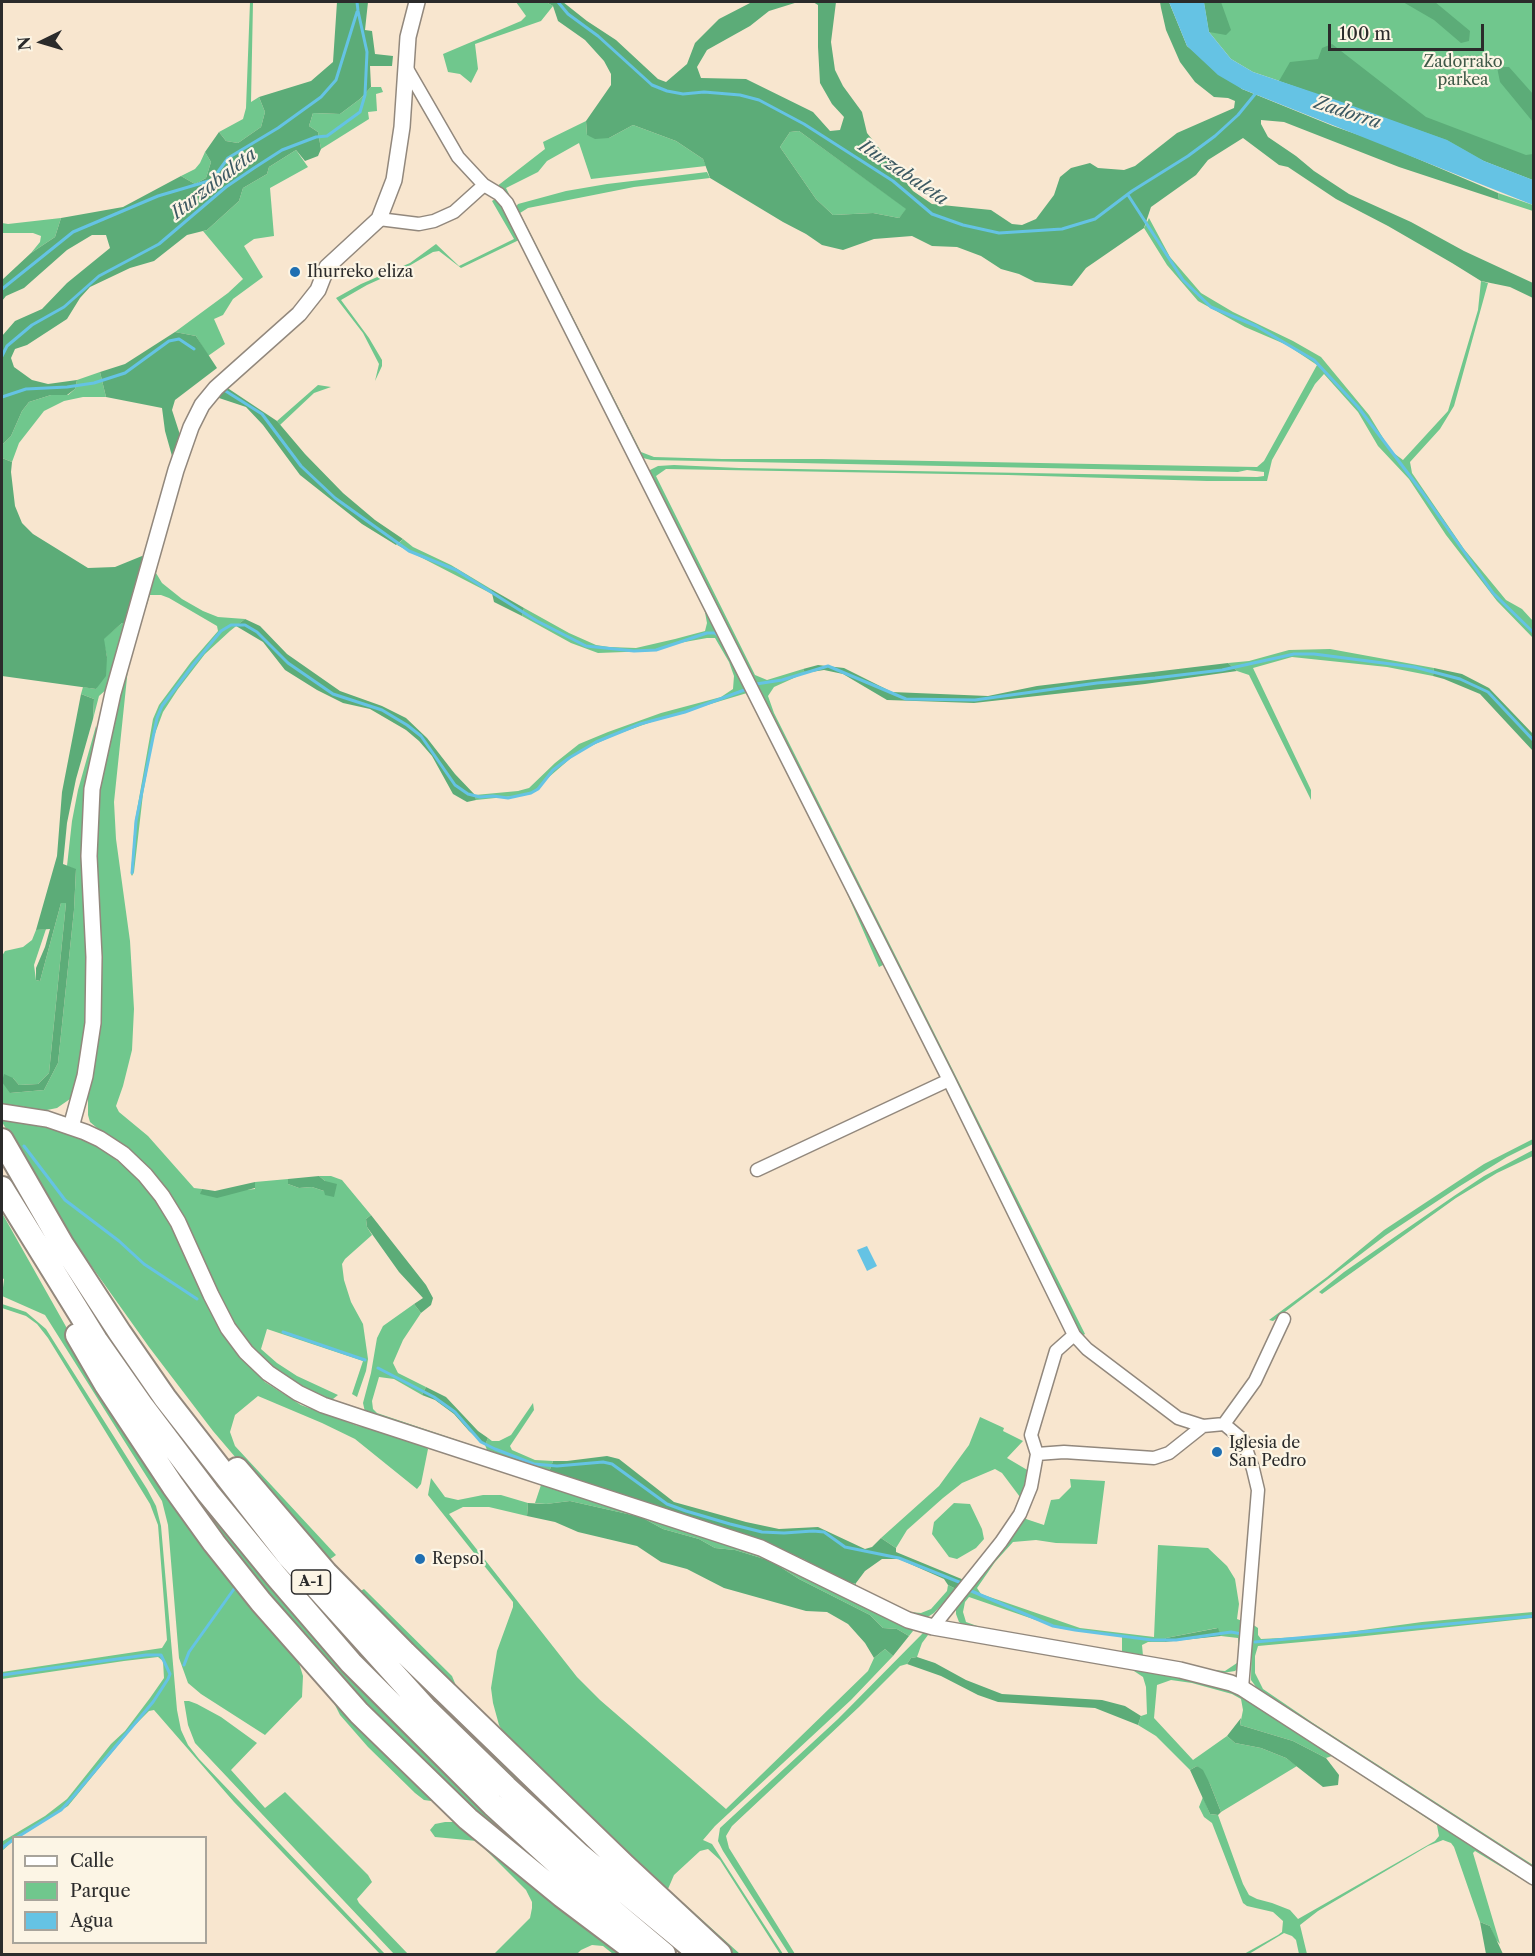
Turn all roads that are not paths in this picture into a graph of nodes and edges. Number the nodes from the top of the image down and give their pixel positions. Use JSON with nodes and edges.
{"nodes":[{"id":1,"x":417,"y":2,"type":"edge"},
{"id":2,"x":406,"y":68,"type":"junction"},
{"id":3,"x":484,"y":185,"type":"junction"},
{"id":4,"x":379,"y":219,"type":"junction"},
{"id":5,"x":949,"y":1080,"type":"junction"},
{"id":6,"x":2,"y":1112,"type":"edge"},
{"id":7,"x":71,"y":1127,"type":"junction"},
{"id":8,"x":2,"y":1140,"type":"edge"},
{"id":9,"x":757,"y":1170,"type":"dead end"},
{"id":10,"x":6,"y":1197,"type":"edge"},
{"id":11,"x":1284,"y":1319,"type":"dead end"},
{"id":12,"x":120,"y":1333,"type":"junction"},
{"id":13,"x":1074,"y":1335,"type":"junction"},
{"id":14,"x":1224,"y":1424,"type":"junction"},
{"id":15,"x":1203,"y":1426,"type":"junction"},
{"id":16,"x":1037,"y":1454,"type":"junction"},
{"id":17,"x":933,"y":1627,"type":"junction"},
{"id":18,"x":1242,"y":1688,"type":"junction"},
{"id":19,"x":1533,"y":1877,"type":"edge"},
{"id":20,"x":639,"y":1954,"type":"edge"},
{"id":21,"x":664,"y":1954,"type":"edge"},
{"id":22,"x":700,"y":1954,"type":"edge"},
{"id":23,"x":720,"y":1954,"type":"edge"}],
"edges":[{"from":1,"to":2,"type":"street"},
{"from":2,"to":3,"type":"street"},
{"from":2,"to":4,"type":"street"},
{"from":3,"to":4,"type":"street"},
{"from":3,"to":5,"type":"street"},
{"from":4,"to":7,"type":"street"},
{"from":5,"to":9,"type":"street"},
{"from":5,"to":13,"type":"street"},
{"from":6,"to":7,"type":"street"},
{"from":7,"to":17,"type":"street"},
{"from":8,"to":12,"type":"highway","number":"A-1"},
{"from":10,"to":20,"type":"highway"},
{"from":10,"to":21,"type":"highway","number":"A-1"},
{"from":11,"to":14,"type":"street"},
{"from":12,"to":22,"type":"highway","number":"A-1"},
{"from":12,"to":23,"type":"highway"},
{"from":13,"to":15,"type":"street"},
{"from":13,"to":16,"type":"street"},
{"from":14,"to":15,"type":"street"},
{"from":14,"to":18,"type":"street"},
{"from":15,"to":16,"type":"street"},
{"from":16,"to":17,"type":"street"},
{"from":17,"to":18,"type":"street"},
{"from":18,"to":19,"type":"street"}]}
